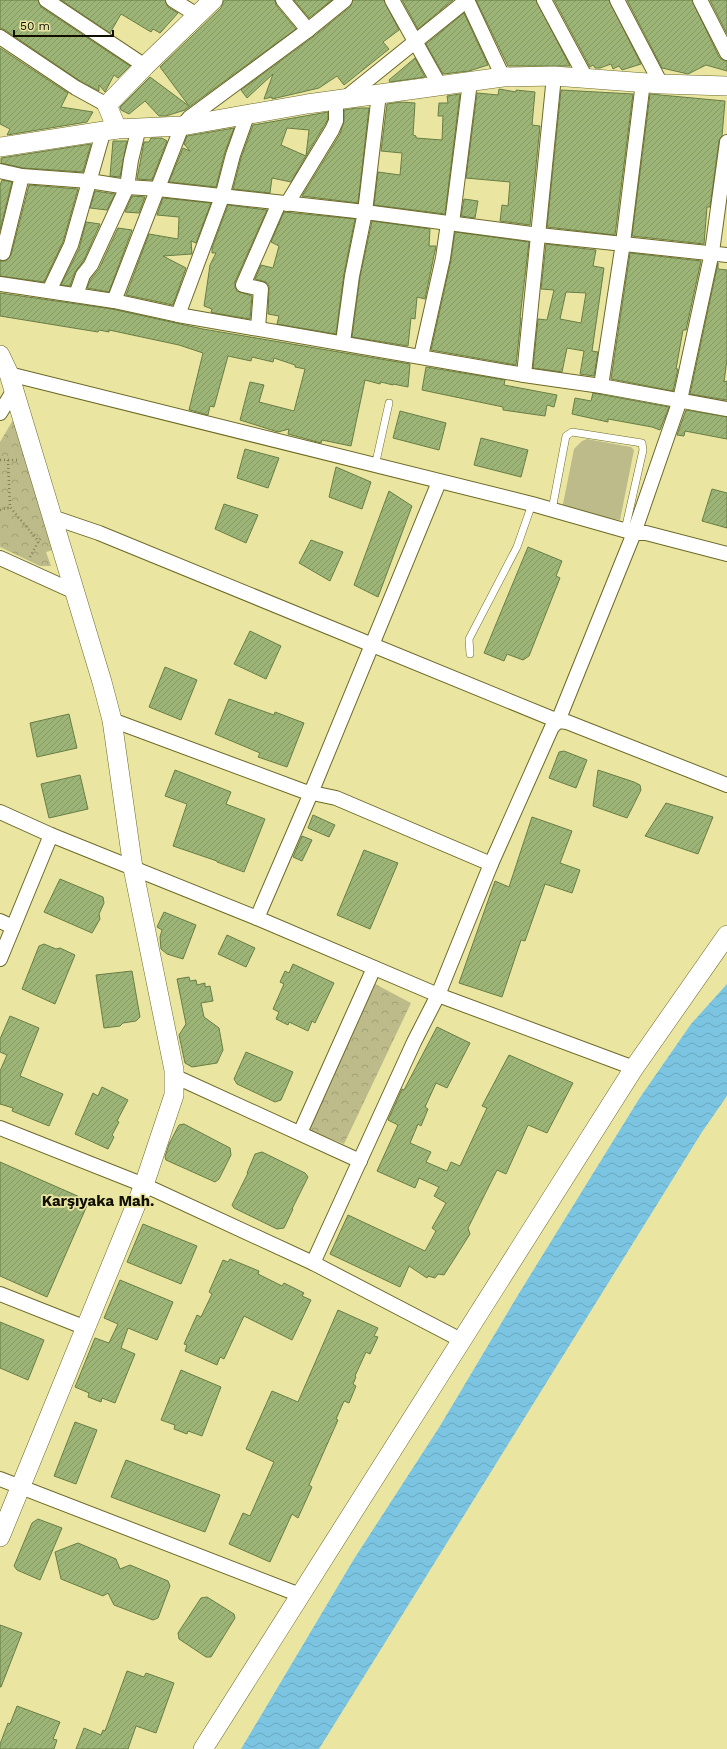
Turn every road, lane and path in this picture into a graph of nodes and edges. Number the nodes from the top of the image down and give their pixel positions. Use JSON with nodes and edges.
{"nodes":[{"id":1,"x":46,"y":0,"type":"edge"},
{"id":2,"x":173,"y":0,"type":"edge"},
{"id":3,"x":213,"y":0,"type":"edge"},
{"id":4,"x":283,"y":0,"type":"edge"},
{"id":5,"x":345,"y":0,"type":"edge"},
{"id":6,"x":392,"y":0,"type":"edge"},
{"id":7,"x":467,"y":0,"type":"edge"},
{"id":8,"x":544,"y":0,"type":"edge"},
{"id":9,"x":617,"y":0,"type":"edge"},
{"id":10,"x":700,"y":0,"type":"edge"},
{"id":11,"x":197,"y":15,"type":"junction"},
{"id":12,"x":308,"y":30,"type":"junction"},
{"id":13,"x":0,"y":37,"type":"edge"},
{"id":14,"x":415,"y":42,"type":"junction"},
{"id":15,"x":727,"y":53,"type":"edge"},
{"id":16,"x":145,"y":66,"type":"junction"},
{"id":17,"x":554,"y":76,"type":"junction"},
{"id":18,"x":503,"y":77,"type":"junction"},
{"id":19,"x":586,"y":78,"type":"junction"},
{"id":20,"x":470,"y":82,"type":"junction"},
{"id":21,"x":652,"y":83,"type":"junction"},
{"id":22,"x":440,"y":86,"type":"junction"},
{"id":23,"x":727,"y":86,"type":"edge"},
{"id":24,"x":379,"y":94,"type":"junction"},
{"id":25,"x":340,"y":100,"type":"junction"},
{"id":26,"x":107,"y":105,"type":"junction"},
{"id":27,"x":248,"y":113,"type":"junction"},
{"id":28,"x":182,"y":126,"type":"junction"},
{"id":29,"x":139,"y":127,"type":"junction"},
{"id":30,"x":110,"y":131,"type":"junction"},
{"id":31,"x":727,"y":142,"type":"edge"},
{"id":32,"x":0,"y":147,"type":"edge"},
{"id":33,"x":0,"y":171,"type":"edge"},
{"id":34,"x":22,"y":176,"type":"junction"},
{"id":35,"x":89,"y":181,"type":"junction"},
{"id":36,"x":127,"y":187,"type":"junction"},
{"id":37,"x":158,"y":189,"type":"junction"},
{"id":38,"x":222,"y":197,"type":"junction"},
{"id":39,"x":283,"y":203,"type":"junction"},
{"id":40,"x":365,"y":212,"type":"junction"},
{"id":41,"x":450,"y":223,"type":"junction"},
{"id":42,"x":539,"y":235,"type":"junction"},
{"id":43,"x":622,"y":243,"type":"junction"},
{"id":44,"x":3,"y":252,"type":"dead end"},
{"id":45,"x":712,"y":252,"type":"junction"},
{"id":46,"x":727,"y":255,"type":"edge"},
{"id":47,"x":0,"y":284,"type":"edge"},
{"id":48,"x":49,"y":291,"type":"junction"},
{"id":49,"x":76,"y":295,"type":"junction"},
{"id":50,"x":114,"y":301,"type":"junction"},
{"id":51,"x":178,"y":315,"type":"junction"},
{"id":52,"x":258,"y":328,"type":"junction"},
{"id":53,"x":342,"y":342,"type":"junction"},
{"id":54,"x":0,"y":355,"type":"edge"},
{"id":55,"x":421,"y":356,"type":"junction"},
{"id":56,"x":524,"y":375,"type":"junction"},
{"id":57,"x":8,"y":377,"type":"edge"},
{"id":58,"x":601,"y":386,"type":"junction"},
{"id":59,"x":680,"y":400,"type":"junction"},
{"id":60,"x":389,"y":403,"type":"dead end"},
{"id":61,"x":727,"y":410,"type":"edge"},
{"id":62,"x":0,"y":413,"type":"edge"},
{"id":63,"x":8,"y":460,"type":"dead end"},
{"id":64,"x":375,"y":466,"type":"junction"},
{"id":65,"x":440,"y":482,"type":"junction"},
{"id":66,"x":532,"y":504,"type":"junction"},
{"id":67,"x":10,"y":507,"type":"junction"},
{"id":68,"x":0,"y":510,"type":"edge"},
{"id":69,"x":552,"y":510,"type":"junction"},
{"id":70,"x":52,"y":517,"type":"junction"},
{"id":71,"x":629,"y":531,"type":"junction"},
{"id":72,"x":39,"y":542,"type":"junction"},
{"id":73,"x":727,"y":554,"type":"edge"},
{"id":74,"x":0,"y":558,"type":"edge"},
{"id":75,"x":24,"y":569,"type":"junction"},
{"id":76,"x":75,"y":592,"type":"junction"},
{"id":77,"x":372,"y":645,"type":"junction"},
{"id":78,"x":470,"y":654,"type":"dead end"},
{"id":79,"x":112,"y":720,"type":"junction"},
{"id":80,"x":558,"y":721,"type":"junction"},
{"id":81,"x":727,"y":785,"type":"edge"},
{"id":82,"x":311,"y":792,"type":"junction"},
{"id":83,"x":0,"y":812,"type":"edge"},
{"id":84,"x":51,"y":835,"type":"junction"},
{"id":85,"x":491,"y":864,"type":"junction"},
{"id":86,"x":133,"y":868,"type":"junction"},
{"id":87,"x":257,"y":918,"type":"junction"},
{"id":88,"x":6,"y":924,"type":"edge"},
{"id":89,"x":727,"y":935,"type":"edge"},
{"id":90,"x":0,"y":959,"type":"edge"},
{"id":91,"x":374,"y":968,"type":"junction"},
{"id":92,"x":438,"y":995,"type":"junction"},
{"id":93,"x":634,"y":1068,"type":"junction"},
{"id":94,"x":174,"y":1076,"type":"junction"},
{"id":95,"x":0,"y":1128,"type":"edge"},
{"id":96,"x":300,"y":1133,"type":"junction"},
{"id":97,"x":360,"y":1161,"type":"junction"},
{"id":98,"x":144,"y":1185,"type":"junction"},
{"id":99,"x":313,"y":1263,"type":"junction"},
{"id":100,"x":0,"y":1294,"type":"edge"},
{"id":101,"x":86,"y":1328,"type":"junction"},
{"id":102,"x":461,"y":1340,"type":"junction"},
{"id":103,"x":0,"y":1479,"type":"edge"},
{"id":104,"x":21,"y":1487,"type":"junction"},
{"id":105,"x":0,"y":1537,"type":"edge"},
{"id":106,"x":300,"y":1595,"type":"junction"},
{"id":107,"x":203,"y":1749,"type":"edge"}],
"edges":[{"from":1,"to":16,"type":"street"},
{"from":2,"to":11,"type":"street"},
{"from":3,"to":11,"type":"street"},
{"from":4,"to":12,"type":"street"},
{"from":5,"to":12,"type":"street"},
{"from":6,"to":14,"type":"street"},
{"from":7,"to":14,"type":"street"},
{"from":7,"to":18,"type":"street"},
{"from":8,"to":19,"type":"street"},
{"from":9,"to":21,"type":"street"},
{"from":10,"to":15,"type":"street"},
{"from":11,"to":16,"type":"street"},
{"from":12,"to":28,"type":"street"},
{"from":13,"to":26,"type":"street"},
{"from":14,"to":22,"type":"street"},
{"from":14,"to":25,"type":"street"},
{"from":16,"to":26,"type":"street"},
{"from":17,"to":18,"type":"street"},
{"from":17,"to":19,"type":"street"},
{"from":17,"to":42,"type":"street"},
{"from":18,"to":20,"type":"street"},
{"from":19,"to":21,"type":"street"},
{"from":20,"to":22,"type":"street"},
{"from":20,"to":41,"type":"street"},
{"from":21,"to":23,"type":"street"},
{"from":21,"to":43,"type":"street"},
{"from":22,"to":24,"type":"street"},
{"from":24,"to":25,"type":"street"},
{"from":24,"to":40,"type":"street"},
{"from":25,"to":27,"type":"street"},
{"from":25,"to":39,"type":"street"},
{"from":26,"to":30,"type":"street"},
{"from":27,"to":28,"type":"street"},
{"from":27,"to":38,"type":"street"},
{"from":28,"to":29,"type":"street"},
{"from":28,"to":37,"type":"street"},
{"from":29,"to":30,"type":"street"},
{"from":29,"to":36,"type":"street"},
{"from":30,"to":32,"type":"street"},
{"from":30,"to":35,"type":"street"},
{"from":31,"to":45,"type":"street"},
{"from":33,"to":34,"type":"street"},
{"from":34,"to":35,"type":"street"},
{"from":34,"to":44,"type":"street"},
{"from":35,"to":36,"type":"street"},
{"from":35,"to":48,"type":"street"},
{"from":36,"to":37,"type":"street"},
{"from":36,"to":49,"type":"street"},
{"from":37,"to":38,"type":"street"},
{"from":37,"to":50,"type":"street"},
{"from":38,"to":39,"type":"street"},
{"from":38,"to":51,"type":"street"},
{"from":39,"to":40,"type":"street"},
{"from":39,"to":52,"type":"street"},
{"from":40,"to":41,"type":"street"},
{"from":40,"to":53,"type":"street"},
{"from":41,"to":42,"type":"street"},
{"from":41,"to":55,"type":"street"},
{"from":42,"to":43,"type":"street"},
{"from":42,"to":56,"type":"street"},
{"from":43,"to":45,"type":"street"},
{"from":43,"to":58,"type":"street"},
{"from":45,"to":46,"type":"street"},
{"from":45,"to":59,"type":"street"},
{"from":47,"to":48,"type":"street"},
{"from":48,"to":49,"type":"street"},
{"from":49,"to":50,"type":"street"},
{"from":50,"to":51,"type":"street"},
{"from":51,"to":52,"type":"street"},
{"from":52,"to":53,"type":"street"},
{"from":53,"to":55,"type":"street"},
{"from":54,"to":57,"type":"street"},
{"from":55,"to":56,"type":"street"},
{"from":56,"to":58,"type":"street"},
{"from":57,"to":62,"type":"street"},
{"from":57,"to":64,"type":"street"},
{"from":57,"to":70,"type":"street"},
{"from":58,"to":59,"type":"street"},
{"from":59,"to":61,"type":"street"},
{"from":59,"to":71,"type":"street"},
{"from":60,"to":64,"type":"lane"},
{"from":63,"to":67,"type":"path"},
{"from":64,"to":65,"type":"street"},
{"from":65,"to":66,"type":"street"},
{"from":65,"to":77,"type":"street"},
{"from":66,"to":69,"type":"street"},
{"from":66,"to":78,"type":"lane"},
{"from":67,"to":68,"type":"path"},
{"from":67,"to":72,"type":"path"},
{"from":69,"to":71,"type":"street"},
{"from":69,"to":71,"type":"lane"},
{"from":70,"to":72,"type":"path"},
{"from":70,"to":76,"type":"street"},
{"from":70,"to":77,"type":"street"},
{"from":71,"to":73,"type":"street"},
{"from":71,"to":80,"type":"street"},
{"from":72,"to":75,"type":"path"},
{"from":74,"to":75,"type":"street"},
{"from":75,"to":76,"type":"street"},
{"from":76,"to":79,"type":"street"},
{"from":77,"to":80,"type":"street"},
{"from":77,"to":82,"type":"street"},
{"from":79,"to":82,"type":"street"},
{"from":79,"to":86,"type":"street"},
{"from":80,"to":81,"type":"street"},
{"from":80,"to":85,"type":"street"},
{"from":82,"to":85,"type":"street"},
{"from":82,"to":87,"type":"street"},
{"from":83,"to":84,"type":"street"},
{"from":84,"to":86,"type":"street"},
{"from":84,"to":88,"type":"street"},
{"from":85,"to":92,"type":"street"},
{"from":86,"to":87,"type":"street"},
{"from":86,"to":94,"type":"street"},
{"from":87,"to":91,"type":"street"},
{"from":88,"to":90,"type":"street"},
{"from":89,"to":93,"type":"street"},
{"from":91,"to":92,"type":"street"},
{"from":91,"to":96,"type":"street"},
{"from":92,"to":93,"type":"street"},
{"from":92,"to":97,"type":"street"},
{"from":93,"to":102,"type":"street"},
{"from":94,"to":96,"type":"street"},
{"from":94,"to":98,"type":"street"},
{"from":95,"to":98,"type":"street"},
{"from":96,"to":97,"type":"street"},
{"from":97,"to":99,"type":"street"},
{"from":98,"to":99,"type":"street"},
{"from":98,"to":101,"type":"street"},
{"from":99,"to":102,"type":"street"},
{"from":100,"to":101,"type":"street"},
{"from":101,"to":104,"type":"street"},
{"from":102,"to":106,"type":"street"},
{"from":103,"to":104,"type":"street"},
{"from":104,"to":105,"type":"street"},
{"from":104,"to":106,"type":"street"},
{"from":106,"to":107,"type":"street"}]}
